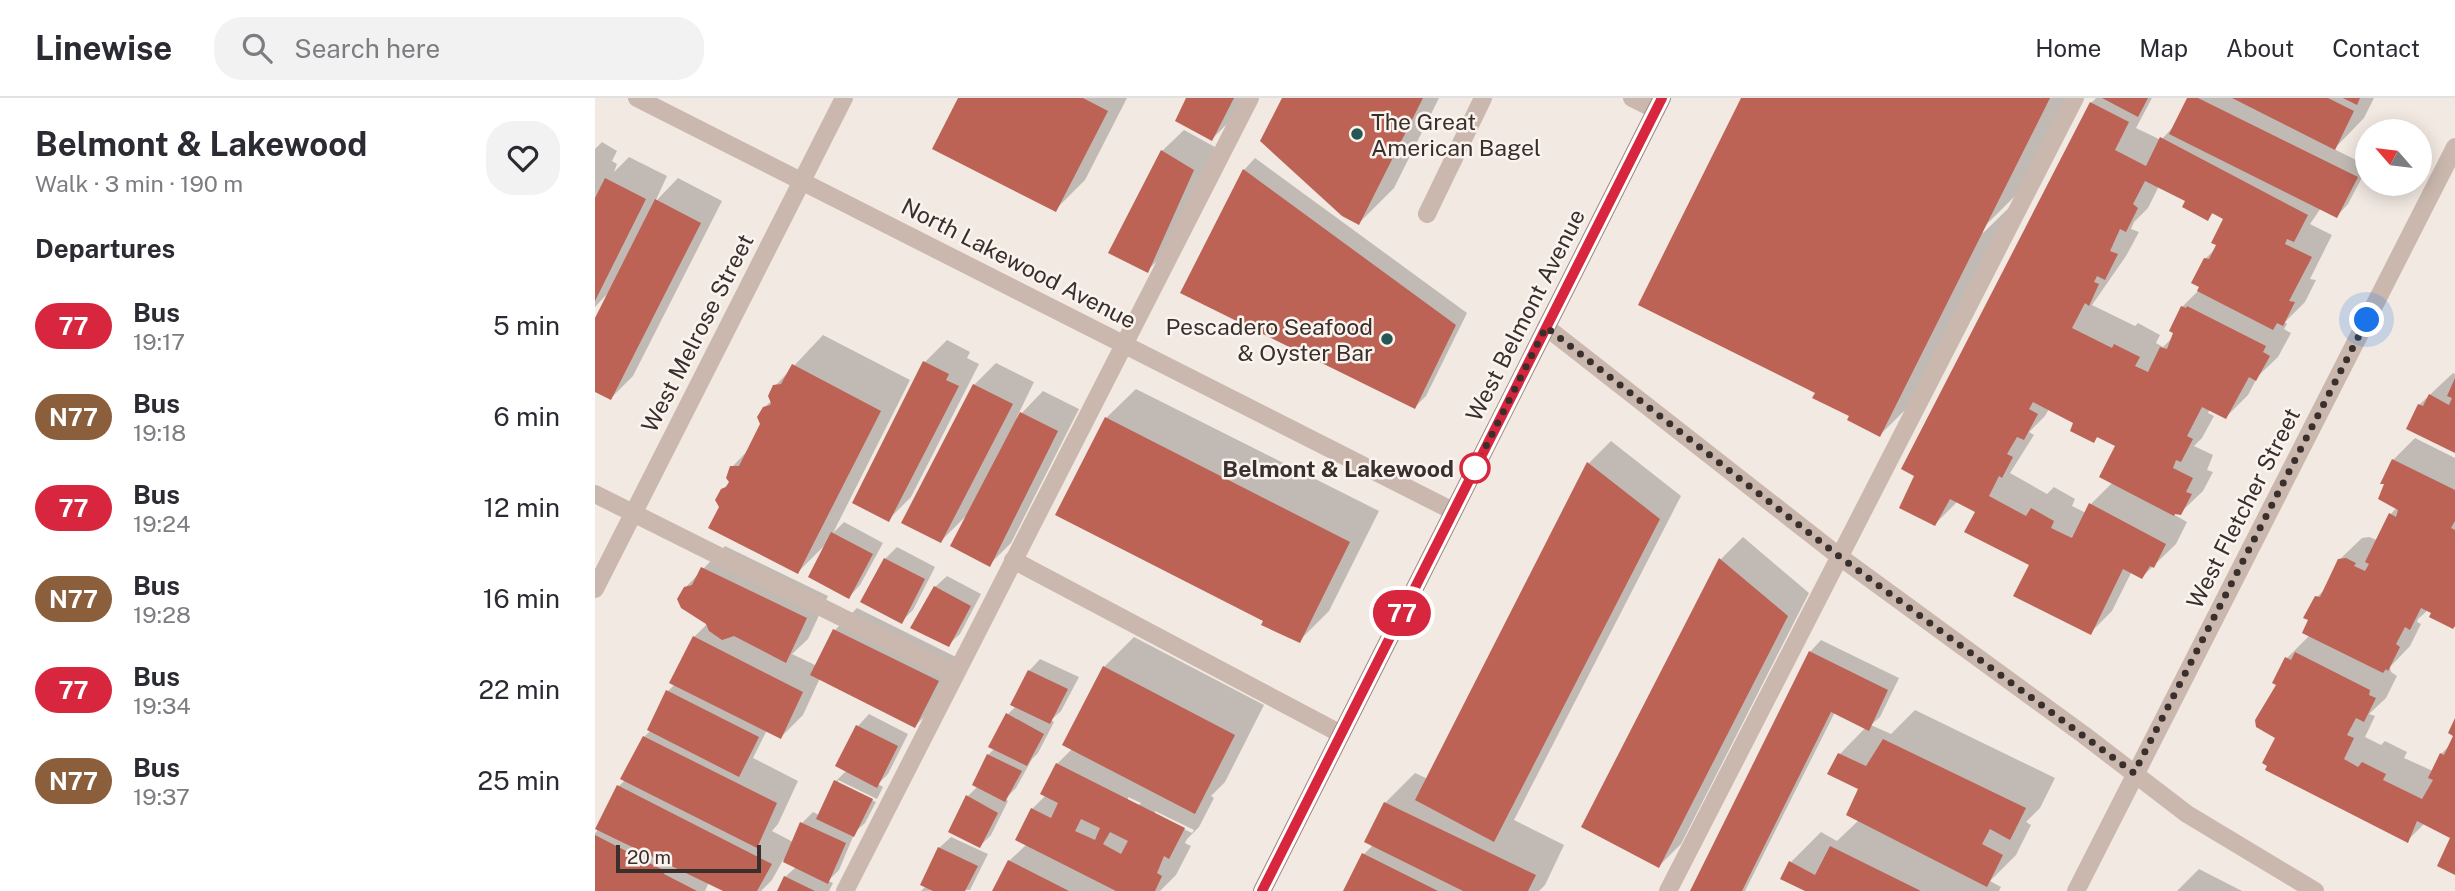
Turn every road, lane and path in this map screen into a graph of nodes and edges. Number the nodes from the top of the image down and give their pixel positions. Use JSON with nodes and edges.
{"nodes":[{"id":1,"x":637,"y":98,"type":"edge"},
{"id":2,"x":844,"y":98,"type":"edge"},
{"id":3,"x":1250,"y":98,"type":"edge"},
{"id":4,"x":1483,"y":98,"type":"edge"},
{"id":5,"x":1632,"y":98,"type":"edge"},
{"id":6,"x":2075,"y":98,"type":"edge"},
{"id":7,"x":1659,"y":104,"type":"edge"},
{"id":8,"x":2455,"y":147,"type":"edge"},
{"id":9,"x":802,"y":181,"type":"junction"},
{"id":10,"x":1427,"y":214,"type":"dead end"},
{"id":11,"x":1546,"y":327,"type":"junction"},
{"id":12,"x":1124,"y":344,"type":"junction"},
{"id":13,"x":595,"y":494,"type":"edge"},
{"id":14,"x":1453,"y":511,"type":"junction"},
{"id":15,"x":633,"y":514,"type":"junction"},
{"id":16,"x":1840,"y":557,"type":"junction"},
{"id":17,"x":1013,"y":560,"type":"junction"},
{"id":18,"x":595,"y":589,"type":"edge"},
{"id":19,"x":955,"y":674,"type":"junction"},
{"id":20,"x":1341,"y":734,"type":"junction"},
{"id":21,"x":2134,"y":773,"type":"junction"},
{"id":22,"x":845,"y":891,"type":"edge"},
{"id":23,"x":1262,"y":891,"type":"edge"},
{"id":24,"x":1668,"y":891,"type":"edge"},
{"id":25,"x":2075,"y":891,"type":"edge"},
{"id":26,"x":2315,"y":891,"type":"edge"}],
"edges":[{"from":1,"to":9,"type":"street","name":"North Lakewood Avenue"},
{"from":2,"to":9,"type":"street","name":"West Melrose Street"},
{"from":3,"to":12,"type":"street"},
{"from":4,"to":10,"type":"street"},
{"from":5,"to":7,"type":"street"},
{"from":6,"to":16,"type":"street"},
{"from":7,"to":11,"type":"main road","name":"West Belmont Avenue"},
{"from":8,"to":21,"type":"street","name":"West Fletcher Street"},
{"from":9,"to":12,"type":"street","name":"North Lakewood Avenue"},
{"from":9,"to":15,"type":"street","name":"West Melrose Street"},
{"from":11,"to":14,"type":"main road","name":"West Belmont Avenue"},
{"from":11,"to":16,"type":"street"},
{"from":12,"to":14,"type":"street","name":"North Lakewood Avenue"},
{"from":12,"to":17,"type":"street"},
{"from":13,"to":15,"type":"street"},
{"from":14,"to":20,"type":"main road","name":"West Belmont Avenue"},
{"from":15,"to":18,"type":"street","name":"West Melrose Street"},
{"from":15,"to":19,"type":"street"},
{"from":16,"to":21,"type":"street"},
{"from":16,"to":24,"type":"street"},
{"from":17,"to":19,"type":"street"},
{"from":17,"to":20,"type":"street"},
{"from":19,"to":22,"type":"street"},
{"from":20,"to":23,"type":"main road","name":"West Belmont Avenue"},
{"from":21,"to":25,"type":"street","name":"West Fletcher Street"},
{"from":21,"to":26,"type":"street"}]}
